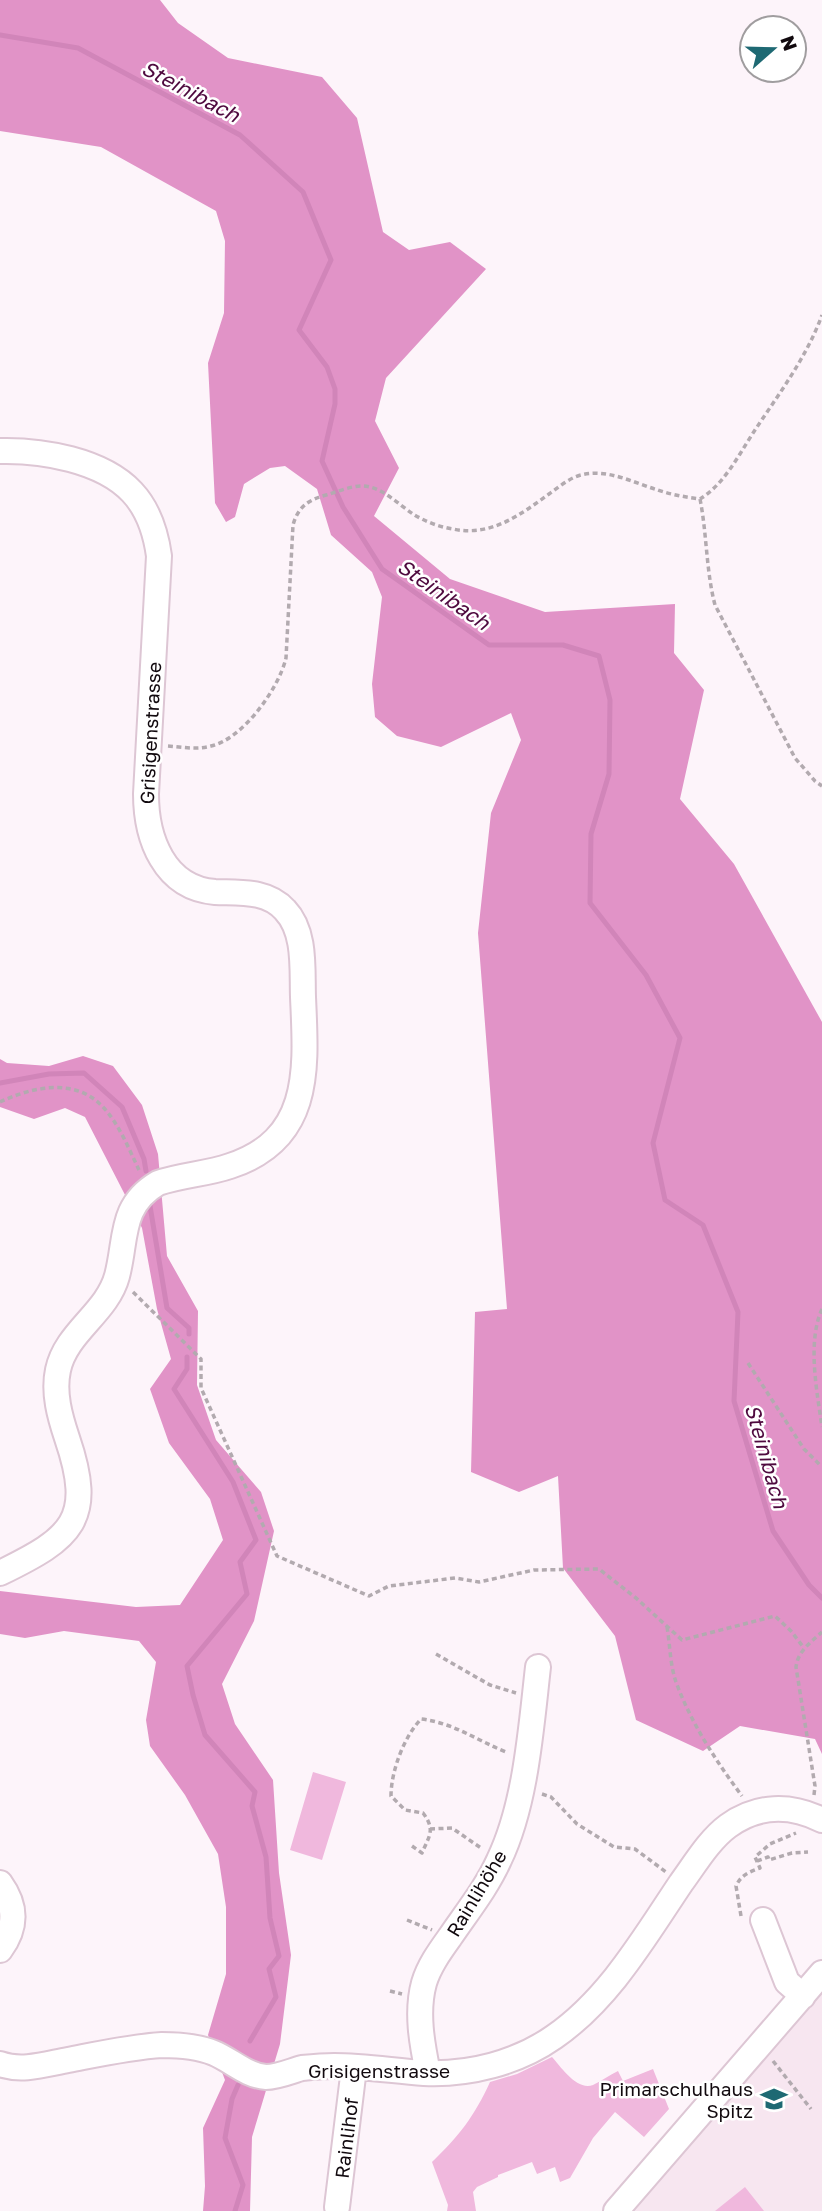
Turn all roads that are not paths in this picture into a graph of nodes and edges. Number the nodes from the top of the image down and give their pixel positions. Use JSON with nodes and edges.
{"nodes":[{"id":1,"x":0,"y":452,"type":"edge"},
{"id":2,"x":0,"y":1573,"type":"edge"},
{"id":3,"x":538,"y":1667,"type":"dead end"},
{"id":4,"x":810,"y":1823,"type":"edge"},
{"id":5,"x":0,"y":1883,"type":"edge"},
{"id":6,"x":754,"y":1922,"type":"road end"},
{"id":7,"x":0,"y":1950,"type":"edge"},
{"id":8,"x":822,"y":1973,"type":"edge"},
{"id":9,"x":803,"y":1996,"type":"junction"},
{"id":10,"x":0,"y":2064,"type":"edge"},
{"id":11,"x":355,"y":2068,"type":"junction"},
{"id":12,"x":428,"y":2073,"type":"junction"},
{"id":13,"x":337,"y":2207,"type":"dead end"},
{"id":14,"x":616,"y":2211,"type":"edge"}],
"edges":[{"from":1,"to":2,"type":"street","name":"Grisigenstrasse"},
{"from":3,"to":12,"type":"street","name":"Rainlihöhe"},
{"from":4,"to":12,"type":"street","name":"Grisigenstrasse"},
{"from":5,"to":7,"type":"street"},
{"from":6,"to":9,"type":"street"},
{"from":8,"to":9,"type":"street"},
{"from":9,"to":14,"type":"street"},
{"from":10,"to":11,"type":"street","name":"Grisigenstrasse"},
{"from":11,"to":12,"type":"street","name":"Grisigenstrasse"},
{"from":11,"to":13,"type":"street","name":"Rainlihof"}]}
